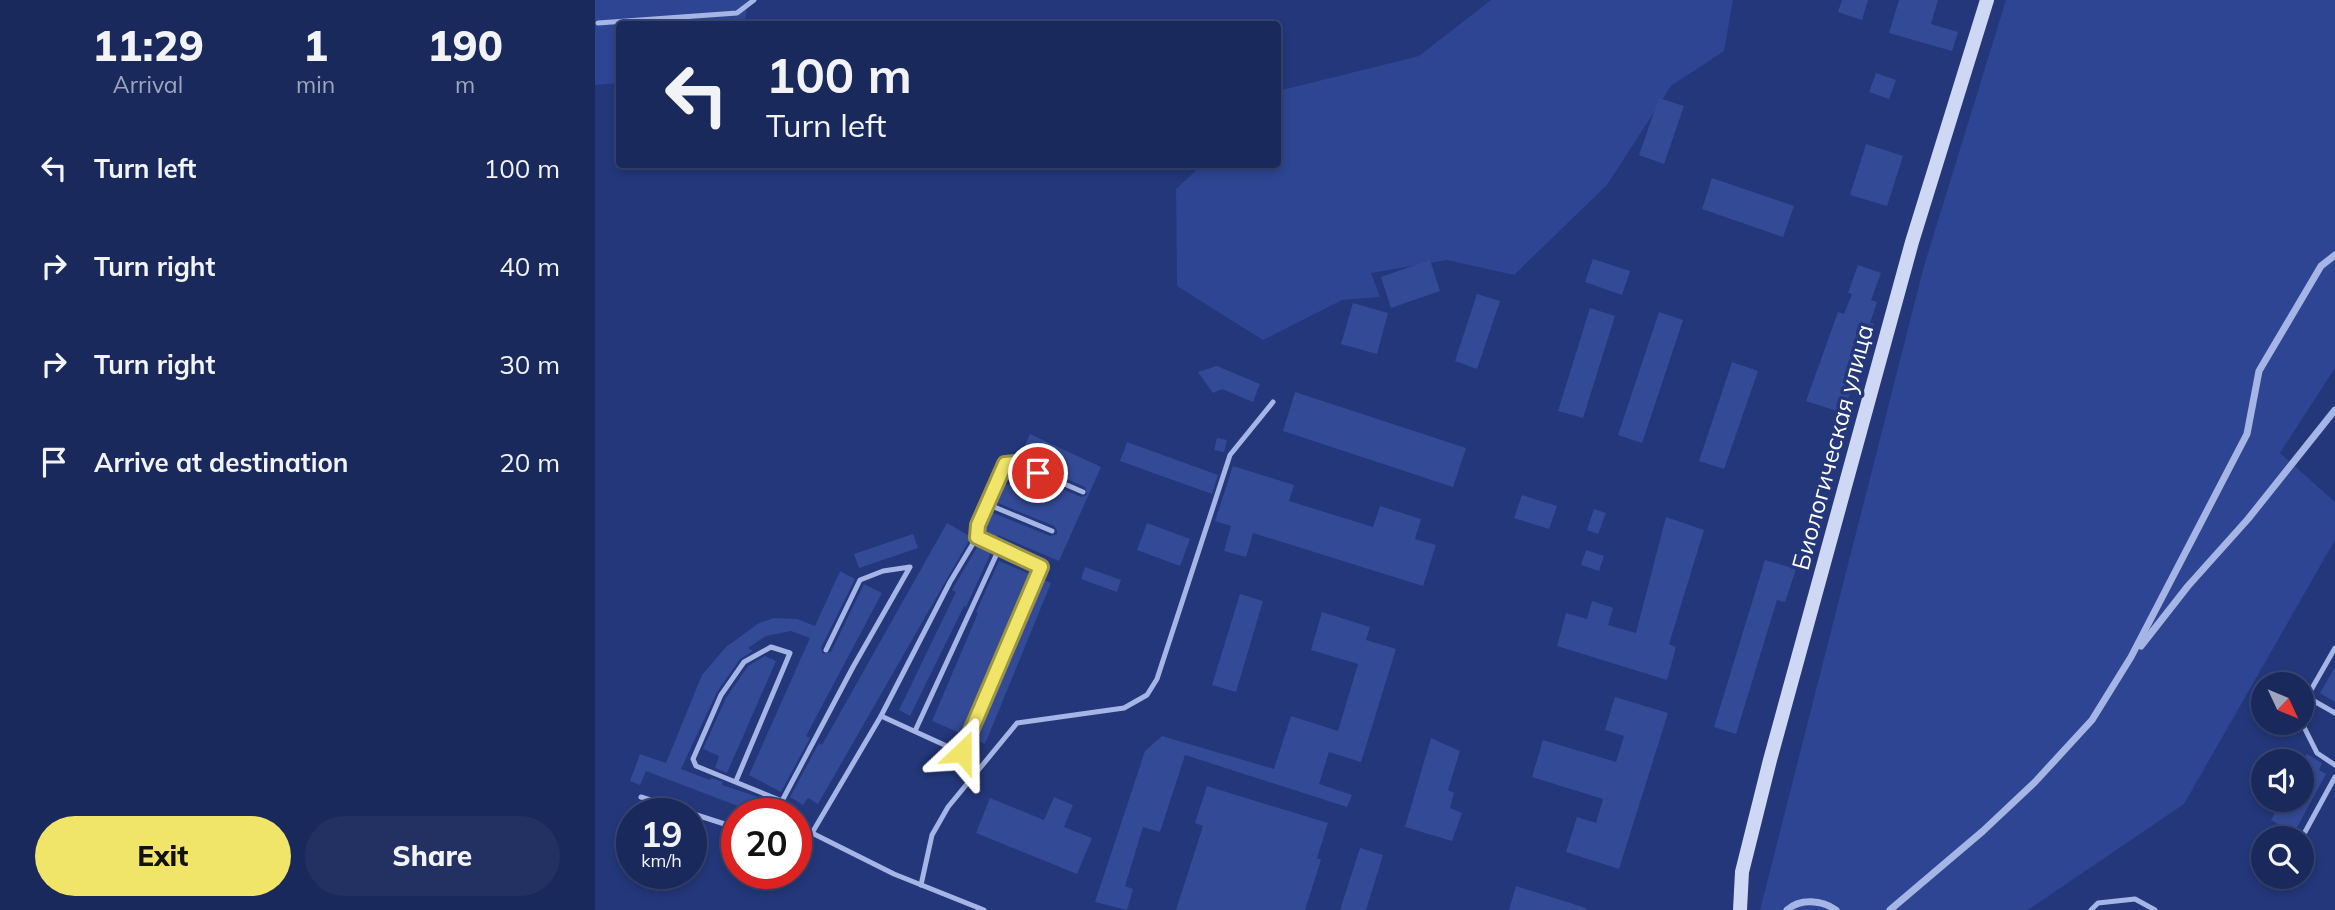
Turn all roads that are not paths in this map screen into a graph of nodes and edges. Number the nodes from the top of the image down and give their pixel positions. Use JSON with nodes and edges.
{"nodes":[{"id":1,"x":754,"y":0,"type":"edge"},
{"id":2,"x":1987,"y":0,"type":"edge"},
{"id":3,"x":626,"y":21,"type":"edge"},
{"id":4,"x":616,"y":22,"type":"edge"},
{"id":5,"x":598,"y":23,"type":"dead end"},
{"id":6,"x":2335,"y":255,"type":"edge"},
{"id":7,"x":1273,"y":402,"type":"dead end"},
{"id":8,"x":2335,"y":410,"type":"edge"},
{"id":9,"x":1083,"y":492,"type":"dead end"},
{"id":10,"x":987,"y":504,"type":"junction"},
{"id":11,"x":1052,"y":531,"type":"dead end"},
{"id":12,"x":977,"y":537,"type":"junction"},
{"id":13,"x":999,"y":549,"type":"junction"},
{"id":14,"x":2335,"y":648,"type":"edge"},
{"id":15,"x":826,"y":650,"type":"dead end"},
{"id":16,"x":2131,"y":657,"type":"junction"},
{"id":17,"x":2314,"y":685,"type":"edge"},
{"id":18,"x":2314,"y":701,"type":"edge"},
{"id":19,"x":2335,"y":713,"type":"edge"},
{"id":20,"x":881,"y":716,"type":"junction"},
{"id":21,"x":915,"y":731,"type":"junction"},
{"id":22,"x":2308,"y":735,"type":"edge"},
{"id":23,"x":2335,"y":765,"type":"edge"},
{"id":24,"x":2335,"y":777,"type":"edge"},
{"id":25,"x":736,"y":781,"type":"junction"},
{"id":26,"x":641,"y":797,"type":"dead end"},
{"id":27,"x":775,"y":798,"type":"edge"},
{"id":28,"x":784,"y":798,"type":"edge"},
{"id":29,"x":721,"y":823,"type":"edge"},
{"id":30,"x":2308,"y":826,"type":"edge"},
{"id":31,"x":812,"y":833,"type":"joint"},
{"id":32,"x":921,"y":885,"type":"junction"},
{"id":33,"x":984,"y":910,"type":"edge"},
{"id":34,"x":1740,"y":910,"type":"edge"},
{"id":35,"x":1787,"y":910,"type":"edge"},
{"id":36,"x":1836,"y":910,"type":"edge"},
{"id":37,"x":1890,"y":910,"type":"edge"},
{"id":38,"x":2091,"y":910,"type":"edge"},
{"id":39,"x":2155,"y":910,"type":"edge"}],
"edges":[{"from":1,"to":3,"type":"lane"},
{"from":2,"to":34,"type":"street","name":"Биологическая улица"},
{"from":4,"to":5,"type":"lane"},
{"from":6,"to":16,"type":"street"},
{"from":7,"to":32,"type":"lane"},
{"from":8,"to":16,"type":"street"},
{"from":9,"to":10,"type":"lane"},
{"from":10,"to":11,"type":"lane"},
{"from":10,"to":12,"type":"lane"},
{"from":12,"to":13,"type":"lane"},
{"from":12,"to":20,"type":"lane"},
{"from":13,"to":21,"type":"lane"},
{"from":13,"to":21,"type":"lane"},
{"from":14,"to":17,"type":"lane"},
{"from":15,"to":28,"type":"lane"},
{"from":16,"to":37,"type":"street"},
{"from":18,"to":19,"type":"lane"},
{"from":20,"to":21,"type":"lane"},
{"from":20,"to":31,"type":"lane"},
{"from":22,"to":23,"type":"lane"},
{"from":24,"to":30,"type":"lane"},
{"from":25,"to":25,"type":"lane"},
{"from":25,"to":27,"type":"lane"},
{"from":26,"to":29,"type":"lane"},
{"from":31,"to":32,"type":"lane"},
{"from":32,"to":33,"type":"lane"},
{"from":35,"to":36,"type":"street"},
{"from":38,"to":39,"type":"lane"}]}
